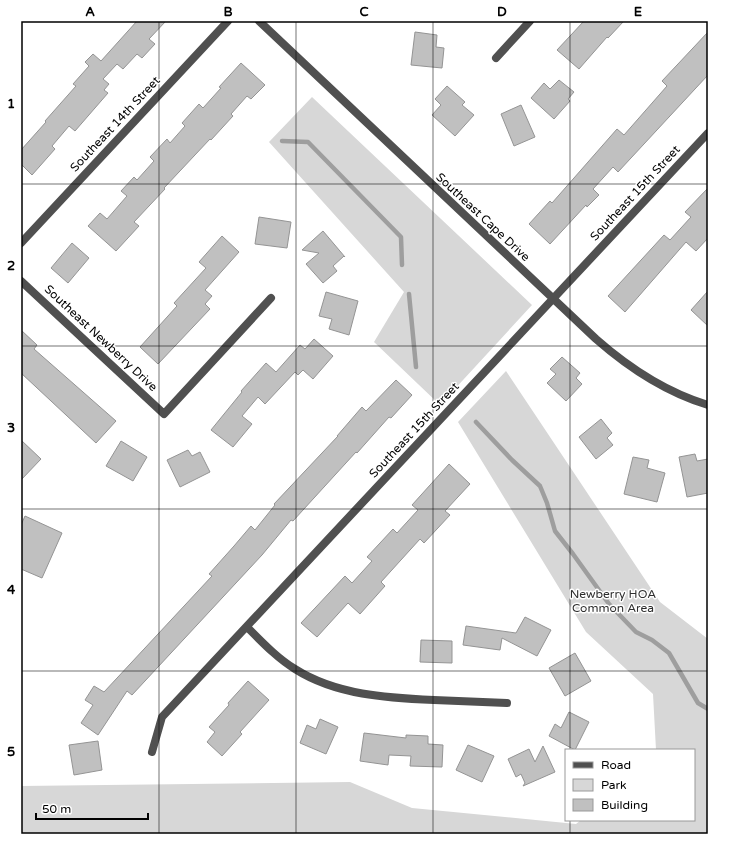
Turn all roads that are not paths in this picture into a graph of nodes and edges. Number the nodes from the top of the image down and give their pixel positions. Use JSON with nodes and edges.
{"nodes":[{"id":1,"x":228,"y":21,"type":"edge"},
{"id":2,"x":259,"y":21,"type":"edge"},
{"id":3,"x":530,"y":21,"type":"edge"},
{"id":4,"x":496,"y":58,"type":"dead end"},
{"id":5,"x":708,"y":133,"type":"edge"},
{"id":6,"x":21,"y":243,"type":"edge"},
{"id":7,"x":21,"y":281,"type":"edge"},
{"id":8,"x":271,"y":298,"type":"dead end"},
{"id":9,"x":553,"y":299,"type":"junction"},
{"id":10,"x":708,"y":405,"type":"edge"},
{"id":11,"x":247,"y":627,"type":"junction"},
{"id":12,"x":507,"y":702,"type":"dead end"},
{"id":13,"x":152,"y":752,"type":"dead end"}],
"edges":[{"from":1,"to":6,"type":"street","name":"Southeast 14th Street"},
{"from":2,"to":9,"type":"street","name":"Southeast Cape Drive"},
{"from":3,"to":4,"type":"street"},
{"from":5,"to":9,"type":"street","name":"Southeast 15th Street"},
{"from":7,"to":8,"type":"street","name":"Southeast Newberry Drive"},
{"from":9,"to":10,"type":"street","name":"Southeast Cape Drive"},
{"from":9,"to":11,"type":"street","name":"Southeast 15th Street"},
{"from":11,"to":12,"type":"street"},
{"from":11,"to":13,"type":"street","name":"Southeast 15th Street"}]}
